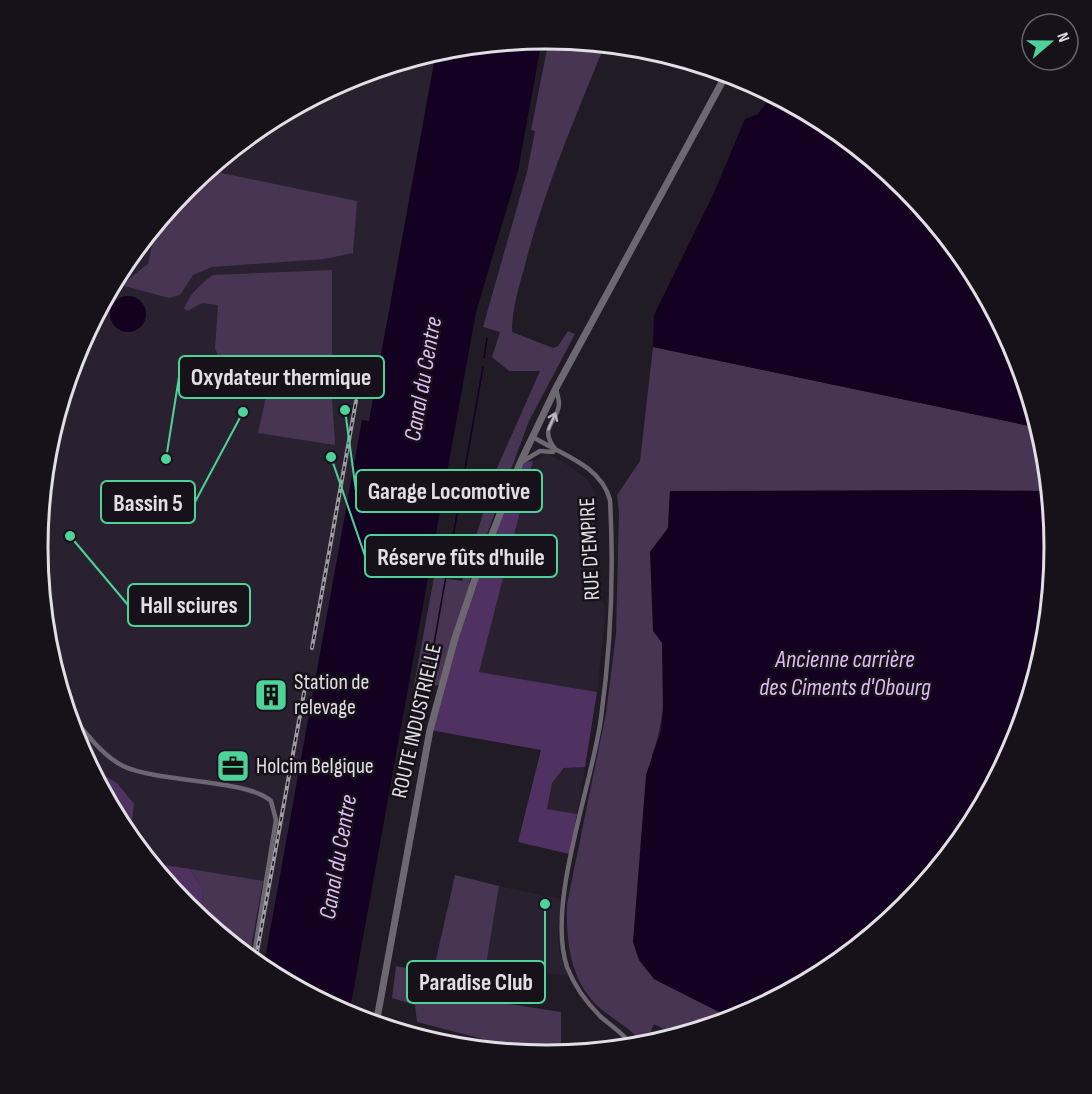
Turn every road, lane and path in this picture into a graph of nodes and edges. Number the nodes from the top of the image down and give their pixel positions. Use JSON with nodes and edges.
{"nodes":[{"id":1,"x":722,"y":81,"type":"edge"},
{"id":2,"x":556,"y":388,"type":"junction"},
{"id":3,"x":532,"y":437,"type":"junction"},
{"id":4,"x":558,"y":453,"type":"junction"},
{"id":5,"x":520,"y":463,"type":"junction"},
{"id":6,"x":81,"y":725,"type":"edge"},
{"id":7,"x":254,"y":950,"type":"edge"},
{"id":8,"x":377,"y":1016,"type":"edge"},
{"id":9,"x":624,"y":1038,"type":"edge"}],
"edges":[{"from":1,"to":2,"type":"main road"},
{"from":2,"to":3,"type":"main road"},
{"from":4,"to":2,"type":"street","one_way":true},
{"from":3,"to":4,"type":"street","name":"RUE D'EMPIRE"},
{"from":3,"to":5,"type":"main road","name":"ROUTE INDUSTRIELLE"},
{"from":4,"to":5,"type":"street"},
{"from":4,"to":9,"type":"street","name":"RUE D'EMPIRE"},
{"from":5,"to":8,"type":"main road","name":"ROUTE INDUSTRIELLE"},
{"from":6,"to":7,"type":"street"}]}
